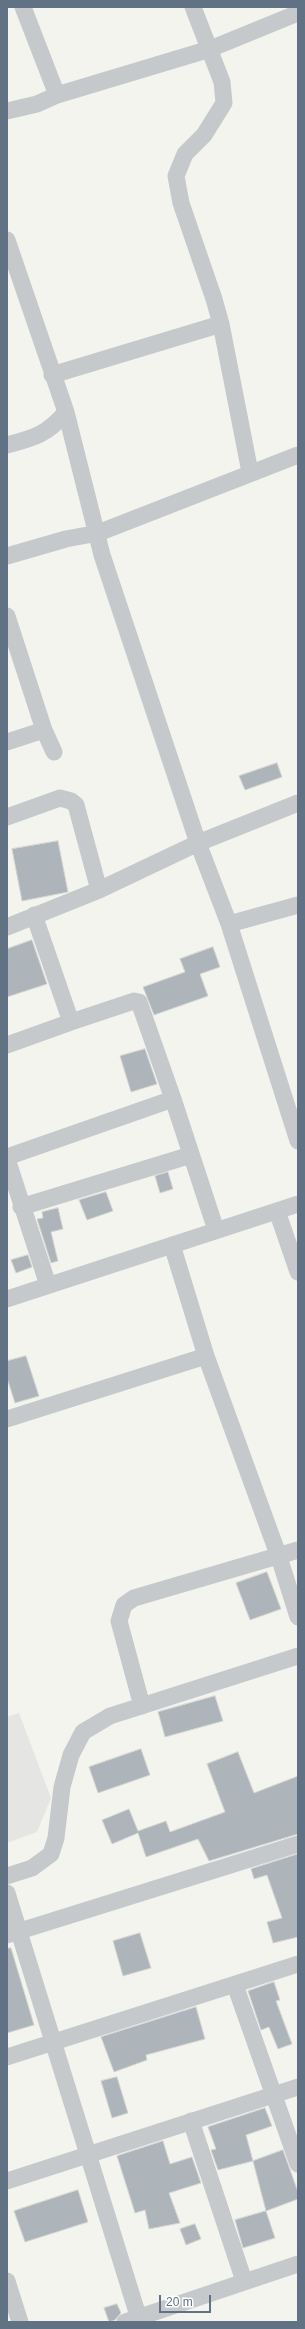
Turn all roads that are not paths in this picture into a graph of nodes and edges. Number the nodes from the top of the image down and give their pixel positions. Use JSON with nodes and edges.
{"nodes":[{"id":1,"x":24,"y":7,"type":"edge"},
{"id":2,"x":193,"y":7,"type":"edge"},
{"id":3,"x":298,"y":13,"type":"edge"},
{"id":4,"x":210,"y":49,"type":"junction"},
{"id":5,"x":57,"y":95,"type":"junction"},
{"id":6,"x":7,"y":111,"type":"edge"},
{"id":7,"x":7,"y":240,"type":"edge"},
{"id":8,"x":221,"y":324,"type":"junction"},
{"id":9,"x":52,"y":375,"type":"junction"},
{"id":10,"x":66,"y":412,"type":"junction"},
{"id":11,"x":7,"y":445,"type":"edge"},
{"id":12,"x":298,"y":455,"type":"edge"},
{"id":13,"x":250,"y":472,"type":"junction"},
{"id":14,"x":98,"y":533,"type":"junction"},
{"id":15,"x":7,"y":556,"type":"edge"},
{"id":16,"x":7,"y":616,"type":"edge"},
{"id":17,"x":13,"y":656,"type":"edge"},
{"id":18,"x":44,"y":730,"type":"junction"},
{"id":19,"x":7,"y":742,"type":"edge"},
{"id":20,"x":54,"y":752,"type":"dead end"},
{"id":21,"x":298,"y":803,"type":"edge"},
{"id":22,"x":7,"y":817,"type":"edge"},
{"id":23,"x":198,"y":843,"type":"junction"},
{"id":24,"x":99,"y":890,"type":"junction"},
{"id":25,"x":298,"y":905,"type":"edge"},
{"id":26,"x":34,"y":915,"type":"junction"},
{"id":27,"x":229,"y":924,"type":"junction"},
{"id":28,"x":7,"y":927,"type":"edge"},
{"id":29,"x":71,"y":1022,"type":"junction"},
{"id":30,"x":7,"y":1045,"type":"edge"},
{"id":31,"x":173,"y":1099,"type":"junction"},
{"id":32,"x":293,"y":1108,"type":"edge"},
{"id":33,"x":298,"y":1141,"type":"edge"},
{"id":34,"x":191,"y":1155,"type":"junction"},
{"id":35,"x":7,"y":1158,"type":"edge"},
{"id":36,"x":298,"y":1204,"type":"edge"},
{"id":37,"x":21,"y":1207,"type":"junction"},
{"id":38,"x":277,"y":1211,"type":"junction"},
{"id":39,"x":216,"y":1230,"type":"junction"},
{"id":40,"x":172,"y":1245,"type":"junction"},
{"id":41,"x":298,"y":1272,"type":"edge"},
{"id":42,"x":48,"y":1285,"type":"junction"},
{"id":43,"x":7,"y":1299,"type":"edge"},
{"id":44,"x":206,"y":1356,"type":"junction"},
{"id":45,"x":7,"y":1419,"type":"edge"},
{"id":46,"x":298,"y":1550,"type":"edge"},
{"id":47,"x":279,"y":1557,"type":"junction"},
{"id":48,"x":298,"y":1617,"type":"edge"},
{"id":49,"x":298,"y":1656,"type":"edge"},
{"id":50,"x":142,"y":1706,"type":"junction"},
{"id":51,"x":298,"y":1844,"type":"edge"},
{"id":52,"x":7,"y":1876,"type":"edge"},
{"id":53,"x":7,"y":1893,"type":"edge"},
{"id":54,"x":13,"y":1933,"type":"edge"},
{"id":55,"x":298,"y":1964,"type":"edge"},
{"id":56,"x":235,"y":1985,"type":"junction"},
{"id":57,"x":52,"y":2042,"type":"junction"},
{"id":58,"x":7,"y":2057,"type":"edge"},
{"id":59,"x":298,"y":2087,"type":"edge"},
{"id":60,"x":274,"y":2094,"type":"junction"},
{"id":61,"x":191,"y":2121,"type":"junction"},
{"id":62,"x":88,"y":2155,"type":"junction"},
{"id":63,"x":298,"y":2164,"type":"edge"},
{"id":64,"x":7,"y":2181,"type":"edge"},
{"id":65,"x":298,"y":2264,"type":"edge"},
{"id":66,"x":7,"y":2281,"type":"edge"},
{"id":67,"x":244,"y":2281,"type":"junction"},
{"id":68,"x":135,"y":2320,"type":"edge"},
{"id":69,"x":20,"y":2322,"type":"edge"}],
"edges":[{"from":1,"to":5,"type":"street"},
{"from":2,"to":4,"type":"street"},
{"from":3,"to":4,"type":"street"},
{"from":4,"to":5,"type":"street"},
{"from":4,"to":8,"type":"street"},
{"from":5,"to":6,"type":"street"},
{"from":7,"to":9,"type":"street"},
{"from":8,"to":9,"type":"street"},
{"from":8,"to":13,"type":"street"},
{"from":9,"to":10,"type":"street"},
{"from":10,"to":11,"type":"street"},
{"from":10,"to":14,"type":"street"},
{"from":12,"to":13,"type":"street"},
{"from":13,"to":14,"type":"street"},
{"from":14,"to":15,"type":"street"},
{"from":14,"to":23,"type":"street"},
{"from":16,"to":17,"type":"street"},
{"from":17,"to":18,"type":"street"},
{"from":18,"to":19,"type":"street"},
{"from":18,"to":20,"type":"street"},
{"from":21,"to":23,"type":"street"},
{"from":22,"to":24,"type":"street"},
{"from":23,"to":24,"type":"street"},
{"from":23,"to":27,"type":"street"},
{"from":24,"to":26,"type":"street"},
{"from":25,"to":27,"type":"street"},
{"from":26,"to":28,"type":"street"},
{"from":26,"to":29,"type":"street"},
{"from":27,"to":32,"type":"street"},
{"from":29,"to":30,"type":"street"},
{"from":29,"to":31,"type":"street"},
{"from":31,"to":34,"type":"street"},
{"from":31,"to":35,"type":"street"},
{"from":32,"to":33,"type":"street"},
{"from":34,"to":37,"type":"street"},
{"from":34,"to":39,"type":"street"},
{"from":35,"to":37,"type":"street"},
{"from":36,"to":38,"type":"street"},
{"from":37,"to":42,"type":"street"},
{"from":38,"to":39,"type":"street"},
{"from":38,"to":41,"type":"street"},
{"from":39,"to":40,"type":"street"},
{"from":40,"to":42,"type":"street"},
{"from":40,"to":44,"type":"street"},
{"from":42,"to":43,"type":"street"},
{"from":44,"to":45,"type":"street"},
{"from":44,"to":47,"type":"street"},
{"from":46,"to":47,"type":"street"},
{"from":47,"to":48,"type":"street"},
{"from":47,"to":50,"type":"street"},
{"from":49,"to":50,"type":"street"},
{"from":50,"to":52,"type":"street"},
{"from":51,"to":54,"type":"street"},
{"from":53,"to":54,"type":"street"},
{"from":54,"to":57,"type":"street"},
{"from":55,"to":56,"type":"street"},
{"from":56,"to":57,"type":"street"},
{"from":56,"to":60,"type":"street"},
{"from":57,"to":58,"type":"street"},
{"from":57,"to":62,"type":"street"},
{"from":59,"to":60,"type":"street"},
{"from":60,"to":61,"type":"street"},
{"from":60,"to":63,"type":"street"},
{"from":61,"to":62,"type":"street"},
{"from":61,"to":67,"type":"street"},
{"from":62,"to":64,"type":"street"},
{"from":62,"to":68,"type":"street"},
{"from":65,"to":67,"type":"street"},
{"from":66,"to":69,"type":"street"},
{"from":67,"to":68,"type":"street"}]}
